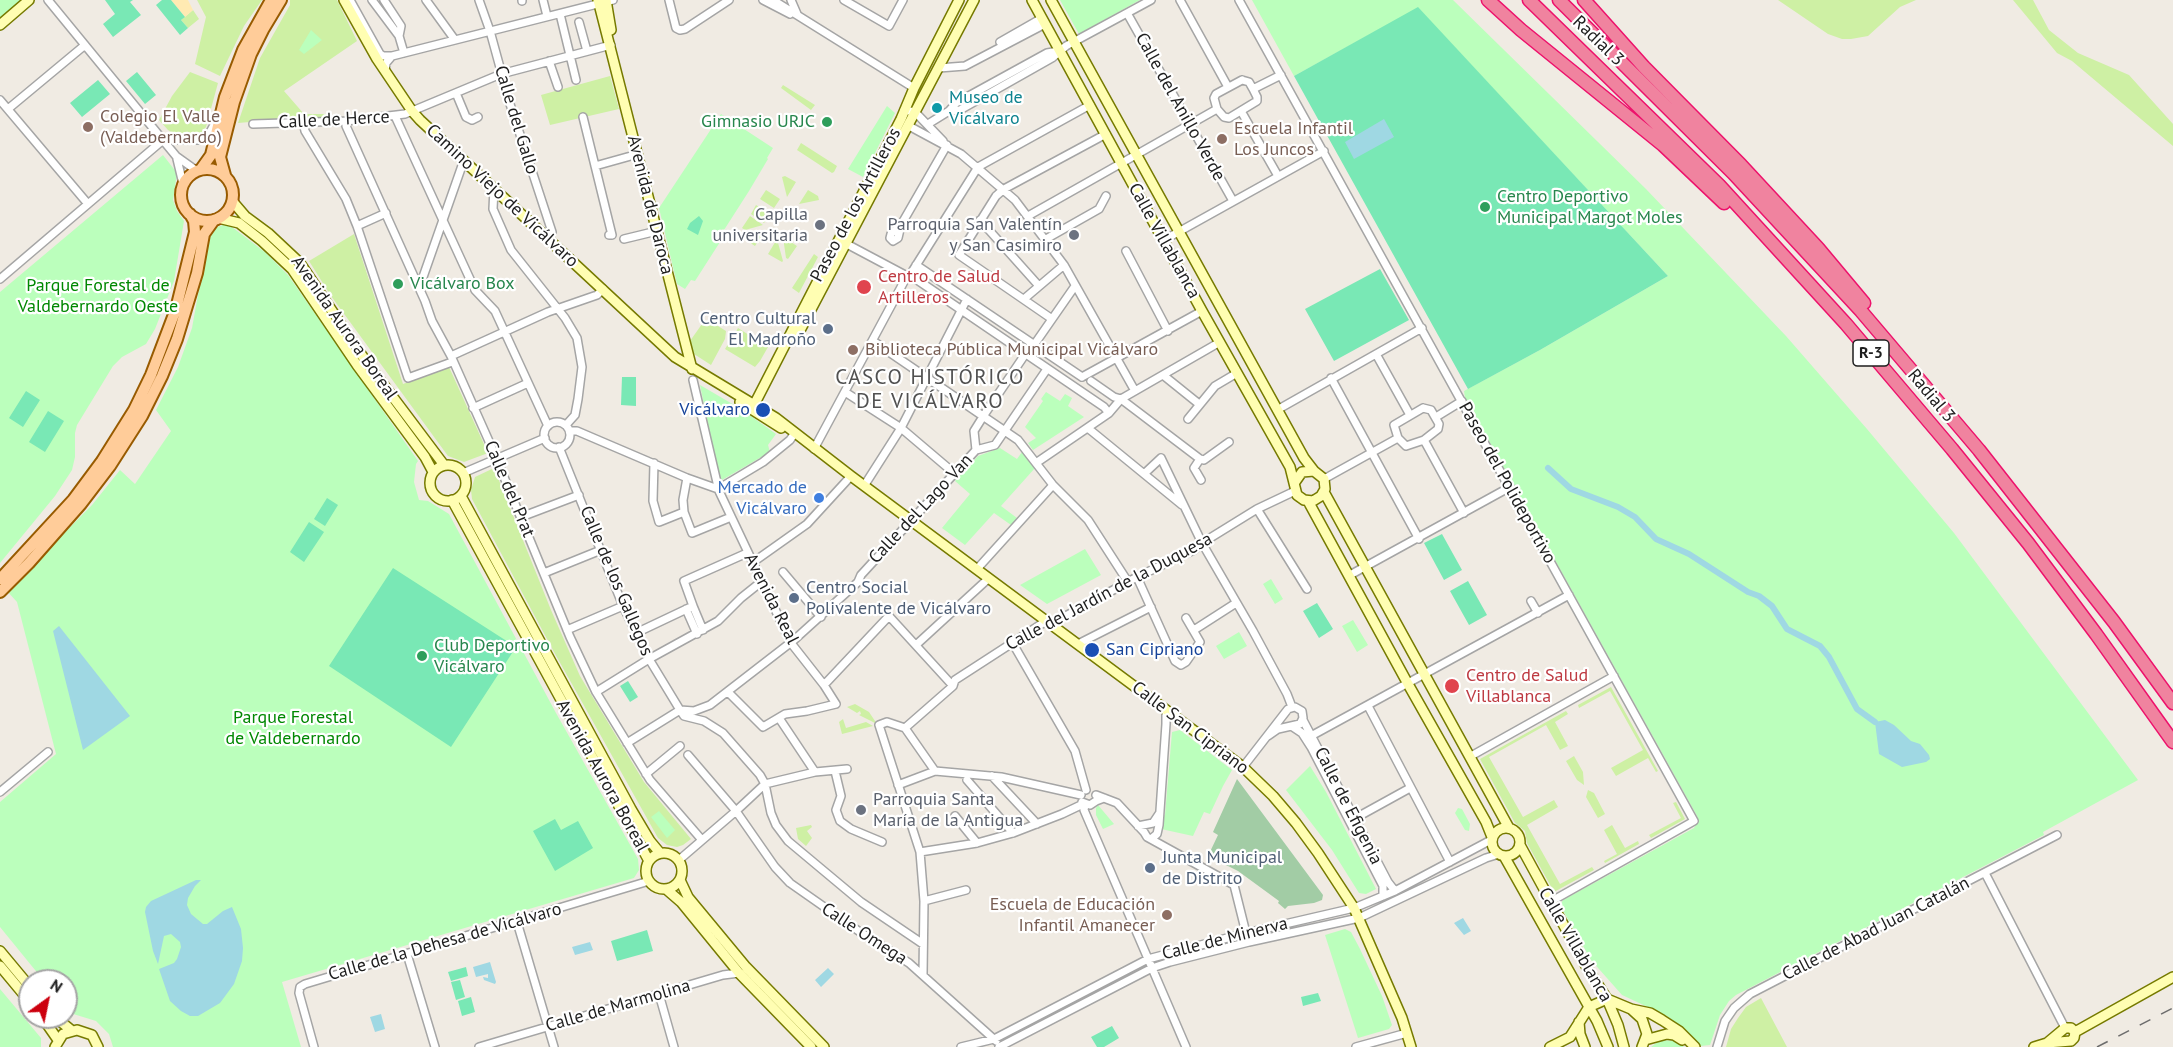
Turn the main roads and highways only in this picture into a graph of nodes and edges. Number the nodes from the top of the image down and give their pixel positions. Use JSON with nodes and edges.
{"nodes":[{"id":1,"x":29,"y":0,"type":"edge"},
{"id":2,"x":271,"y":0,"type":"edge"},
{"id":3,"x":281,"y":0,"type":"edge"},
{"id":4,"x":344,"y":0,"type":"edge"},
{"id":5,"x":959,"y":0,"type":"edge"},
{"id":6,"x":974,"y":0,"type":"edge"},
{"id":7,"x":1032,"y":0,"type":"edge"},
{"id":8,"x":1051,"y":0,"type":"edge"},
{"id":9,"x":1488,"y":0,"type":"edge"},
{"id":10,"x":1529,"y":0,"type":"edge"},
{"id":11,"x":1559,"y":0,"type":"edge"},
{"id":12,"x":1584,"y":0,"type":"edge"},
{"id":13,"x":605,"y":1,"type":"edge"},
{"id":14,"x":0,"y":25,"type":"edge"},
{"id":15,"x":914,"y":88,"type":"junction"},
{"id":16,"x":924,"y":95,"type":"junction"},
{"id":17,"x":904,"y":118,"type":"junction"},
{"id":18,"x":199,"y":170,"type":"junction"},
{"id":19,"x":225,"y":175,"type":"junction"},
{"id":20,"x":232,"y":202,"type":"junction"},
{"id":21,"x":190,"y":214,"type":"junction"},
{"id":22,"x":216,"y":219,"type":"junction"},
{"id":23,"x":690,"y":365,"type":"junction"},
{"id":24,"x":1895,"y":381,"type":"junction"},
{"id":25,"x":755,"y":407,"type":"junction"},
{"id":26,"x":1979,"y":450,"type":"junction"},
{"id":27,"x":444,"y":465,"type":"junction"},
{"id":28,"x":1314,"y":471,"type":"junction"},
{"id":29,"x":433,"y":472,"type":"junction"},
{"id":30,"x":1295,"y":486,"type":"junction"},
{"id":31,"x":1324,"y":492,"type":"junction"},
{"id":32,"x":456,"y":498,"type":"junction"},
{"id":33,"x":1308,"y":501,"type":"junction"},
{"id":34,"x":0,"y":579,"type":"edge"},
{"id":35,"x":0,"y":592,"type":"edge"},
{"id":36,"x":2173,"y":703,"type":"edge"},
{"id":37,"x":2173,"y":742,"type":"edge"},
{"id":38,"x":1509,"y":828,"type":"junction"},
{"id":39,"x":1492,"y":839,"type":"junction"},
{"id":40,"x":1520,"y":845,"type":"junction"},
{"id":41,"x":660,"y":853,"type":"junction"},
{"id":42,"x":1501,"y":855,"type":"junction"},
{"id":43,"x":649,"y":861,"type":"junction"},
{"id":44,"x":680,"y":880,"type":"junction"},
{"id":45,"x":666,"y":889,"type":"junction"},
{"id":46,"x":0,"y":951,"type":"edge"},
{"id":47,"x":0,"y":966,"type":"edge"},
{"id":48,"x":18,"y":973,"type":"edge"},
{"id":49,"x":2173,"y":977,"type":"edge"},
{"id":50,"x":18,"y":988,"type":"edge"},
{"id":51,"x":1607,"y":999,"type":"junction"},
{"id":52,"x":1589,"y":1007,"type":"junction"},
{"id":53,"x":1631,"y":1009,"type":"junction"},
{"id":54,"x":1579,"y":1022,"type":"junction"},
{"id":55,"x":48,"y":1029,"type":"edge"},
{"id":56,"x":71,"y":1030,"type":"joint"},
{"id":57,"x":56,"y":1043,"type":"edge"},
{"id":58,"x":1643,"y":1044,"type":"edge"},
{"id":59,"x":98,"y":1047,"type":"edge"},
{"id":60,"x":811,"y":1047,"type":"edge"},
{"id":61,"x":824,"y":1047,"type":"edge"},
{"id":62,"x":1411,"y":1047,"type":"edge"},
{"id":63,"x":1550,"y":1047,"type":"edge"},
{"id":64,"x":1585,"y":1047,"type":"edge"},
{"id":65,"x":1608,"y":1047,"type":"edge"},
{"id":66,"x":1624,"y":1047,"type":"edge"},
{"id":67,"x":1690,"y":1047,"type":"edge"},
{"id":68,"x":1695,"y":1047,"type":"edge"},
{"id":69,"x":2034,"y":1047,"type":"edge"}],
"edges":[{"from":1,"to":14,"type":"main road"},
{"from":2,"to":18,"type":"main road"},
{"from":3,"to":19,"type":"main road"},
{"from":4,"to":23,"type":"main road","name":"Camino Viejo de Vicálvaro"},
{"from":5,"to":15,"type":"main road","name":"Paseo de los Artilleros"},
{"from":6,"to":16,"type":"main road","name":"Paseo de los Artilleros"},
{"from":7,"to":30,"type":"main road","name":"Calle Villablanca"},
{"from":8,"to":28,"type":"main road","name":"Calle Villablanca"},
{"from":9,"to":24,"type":"highway"},
{"from":10,"to":24,"type":"highway","name":"Radial 3","number":"R-3"},
{"from":11,"to":26,"type":"highway","name":"Radial 3","number":"R-3"},
{"from":12,"to":26,"type":"highway"},
{"from":13,"to":23,"type":"main road","name":"Avenida de Daroca"},
{"from":15,"to":16,"type":"main road"},
{"from":15,"to":17,"type":"main road","name":"Paseo de los Artilleros"},
{"from":16,"to":17,"type":"main road","name":"Paseo de los Artilleros"},
{"from":17,"to":25,"type":"main road","name":"Paseo de los Artilleros"},
{"from":18,"to":19,"type":"main road"},
{"from":18,"to":21,"type":"main road"},
{"from":19,"to":20,"type":"main road"},
{"from":20,"to":22,"type":"main road"},
{"from":20,"to":27,"type":"main road","name":"Avenida Aurora Boreal"},
{"from":21,"to":22,"type":"main road"},
{"from":21,"to":34,"type":"main road"},
{"from":22,"to":29,"type":"main road","name":"Avenida Aurora Boreal"},
{"from":22,"to":35,"type":"main road"},
{"from":23,"to":25,"type":"main road","name":"Calle San Cipriano"},
{"from":23,"to":25,"type":"main road","name":"Calle San Cipriano"},
{"from":24,"to":37,"type":"highway","name":"Radial 3","number":"R-3"},
{"from":25,"to":62,"type":"main road","name":"Calle San Cipriano"},
{"from":26,"to":36,"type":"highway","name":"Radial 3","number":"R-3"},
{"from":27,"to":29,"type":"main road"},
{"from":27,"to":32,"type":"main road"},
{"from":28,"to":30,"type":"main road"},
{"from":28,"to":31,"type":"main road"},
{"from":29,"to":32,"type":"main road"},
{"from":30,"to":33,"type":"main road"},
{"from":31,"to":33,"type":"main road"},
{"from":31,"to":38,"type":"main road"},
{"from":32,"to":41,"type":"main road","name":"Avenida Aurora Boreal"},
{"from":32,"to":43,"type":"main road","name":"Avenida Aurora Boreal"},
{"from":33,"to":39,"type":"main road"},
{"from":38,"to":39,"type":"main road"},
{"from":38,"to":40,"type":"main road"},
{"from":39,"to":42,"type":"main road"},
{"from":40,"to":42,"type":"main road"},
{"from":40,"to":51,"type":"main road","name":"Calle Villablanca"},
{"from":41,"to":43,"type":"main road"},
{"from":41,"to":44,"type":"main road"},
{"from":42,"to":52,"type":"main road","name":"Calle Villablanca"},
{"from":43,"to":45,"type":"main road"},
{"from":44,"to":45,"type":"main road"},
{"from":44,"to":61,"type":"main road"},
{"from":45,"to":60,"type":"main road"},
{"from":46,"to":48,"type":"main road"},
{"from":47,"to":50,"type":"main road"},
{"from":49,"to":69,"type":"main road"},
{"from":51,"to":52,"type":"main road"},
{"from":51,"to":53,"type":"main road"},
{"from":51,"to":66,"type":"main road","name":"Calle Villablanca"},
{"from":52,"to":54,"type":"main road"},
{"from":52,"to":65,"type":"main road","name":"Calle Villablanca"},
{"from":53,"to":58,"type":"main road"},
{"from":53,"to":68,"type":"main road"},
{"from":54,"to":63,"type":"main road"},
{"from":54,"to":64,"type":"main road"},
{"from":55,"to":57,"type":"main road"},
{"from":56,"to":57,"type":"main road"},
{"from":56,"to":59,"type":"main road"},
{"from":58,"to":67,"type":"main road"}]}
